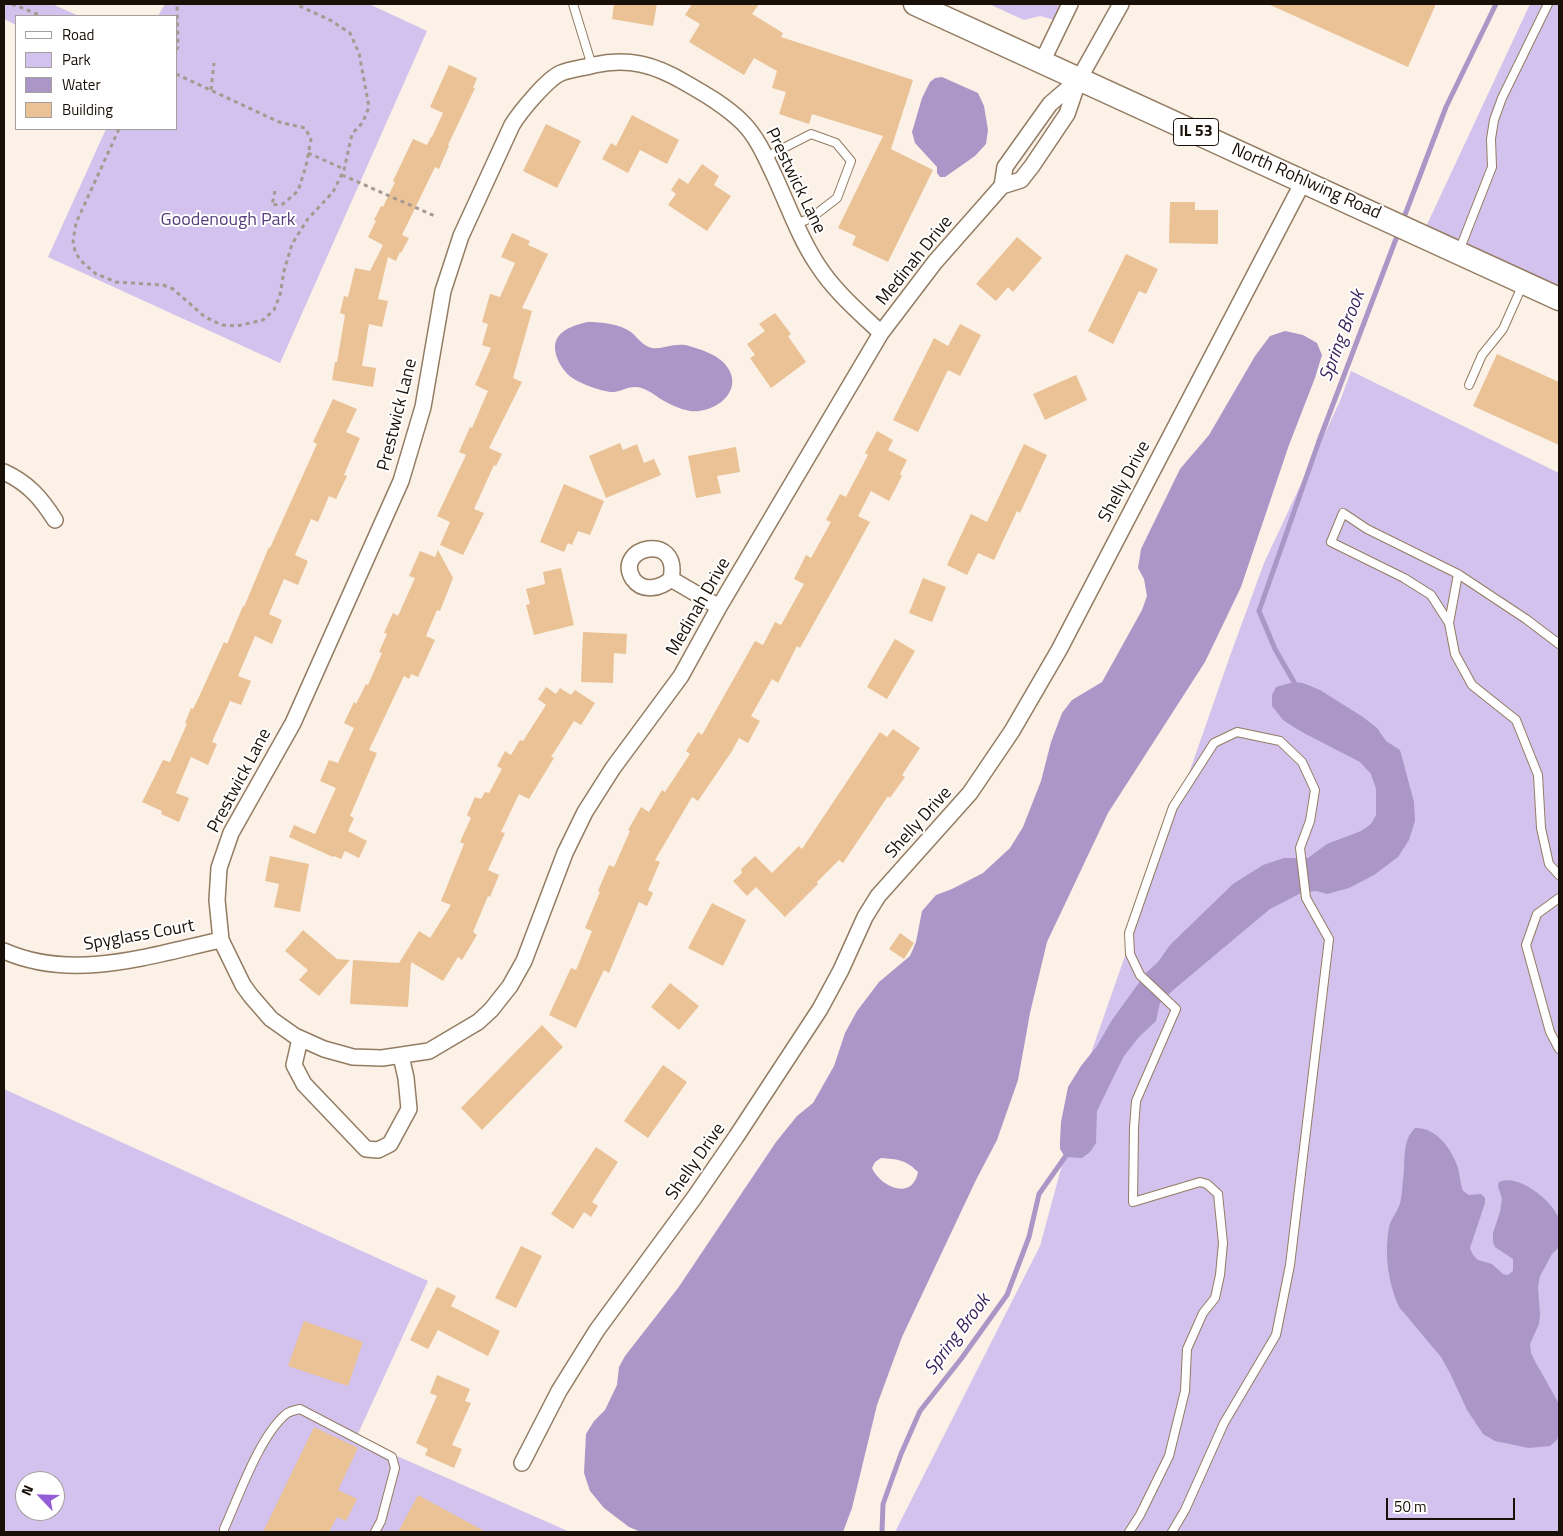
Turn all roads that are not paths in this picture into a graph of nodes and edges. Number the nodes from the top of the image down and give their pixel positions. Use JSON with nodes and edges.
{"nodes":[{"id":1,"x":573,"y":4,"type":"edge"},
{"id":2,"x":915,"y":4,"type":"edge"},
{"id":3,"x":1070,"y":4,"type":"edge"},
{"id":4,"x":1122,"y":4,"type":"edge"},
{"id":5,"x":1548,"y":4,"type":"edge"},
{"id":6,"x":1042,"y":62,"type":"junction"},
{"id":7,"x":592,"y":66,"type":"junction"},
{"id":8,"x":1079,"y":78,"type":"junction"},
{"id":9,"x":766,"y":157,"type":"junction"},
{"id":10,"x":1303,"y":182,"type":"junction"},
{"id":11,"x":1002,"y":186,"type":"junction"},
{"id":12,"x":796,"y":224,"type":"junction"},
{"id":13,"x":1459,"y":253,"type":"junction"},
{"id":14,"x":1524,"y":282,"type":"junction"},
{"id":15,"x":1559,"y":299,"type":"edge"},
{"id":16,"x":882,"y":334,"type":"junction"},
{"id":17,"x":1469,"y":385,"type":"dead end"},
{"id":18,"x":4,"y":472,"type":"edge"},
{"id":19,"x":55,"y":520,"type":"dead end"},
{"id":20,"x":1458,"y":574,"type":"junction"},
{"id":21,"x":671,"y":579,"type":"dead end"},
{"id":22,"x":719,"y":607,"type":"junction"},
{"id":23,"x":1448,"y":623,"type":"junction"},
{"id":24,"x":1559,"y":644,"type":"edge"},
{"id":25,"x":1559,"y":876,"type":"edge"},
{"id":26,"x":1559,"y":898,"type":"edge"},
{"id":27,"x":222,"y":940,"type":"junction"},
{"id":28,"x":4,"y":951,"type":"edge"},
{"id":29,"x":300,"y":1039,"type":"junction"},
{"id":30,"x":440,"y":1045,"type":"joint"},
{"id":31,"x":1559,"y":1049,"type":"edge"},
{"id":32,"x":401,"y":1056,"type":"junction"},
{"id":33,"x":522,"y":1463,"type":"dead end"},
{"id":34,"x":224,"y":1532,"type":"edge"},
{"id":35,"x":375,"y":1532,"type":"edge"},
{"id":36,"x":1129,"y":1532,"type":"edge"},
{"id":37,"x":1172,"y":1532,"type":"edge"}],
"edges":[{"from":1,"to":7,"type":"lane"},
{"from":2,"to":6,"type":"main road","name":"North Rohlwing Road","number":"IL 53"},
{"from":3,"to":6,"type":"street"},
{"from":4,"to":8,"type":"street"},
{"from":5,"to":13,"type":"lane"},
{"from":6,"to":8,"type":"main road","name":"North Rohlwing Road","number":"IL 53"},
{"from":7,"to":9,"type":"street","name":"Prestwick Lane"},
{"from":7,"to":27,"type":"street","name":"Prestwick Lane"},
{"from":8,"to":10,"type":"main road","name":"North Rohlwing Road","number":"IL 53"},
{"from":8,"to":11,"type":"street","name":"Medinah Drive"},
{"from":8,"to":11,"type":"street","name":"Medinah Drive"},
{"from":9,"to":12,"type":"street","name":"Prestwick Lane"},
{"from":9,"to":12,"type":"lane"},
{"from":10,"to":13,"type":"main road","name":"North Rohlwing Road","number":"IL 53"},
{"from":10,"to":33,"type":"street","name":"Shelly Drive"},
{"from":11,"to":16,"type":"street","name":"Medinah Drive"},
{"from":12,"to":16,"type":"street","name":"Prestwick Lane"},
{"from":13,"to":14,"type":"main road","name":"North Rohlwing Road","number":"IL 53"},
{"from":14,"to":15,"type":"main road","name":"North Rohlwing Road","number":"IL 53"},
{"from":14,"to":17,"type":"lane"},
{"from":16,"to":22,"type":"street","name":"Medinah Drive"},
{"from":18,"to":19,"type":"street"},
{"from":20,"to":23,"type":"lane"},
{"from":20,"to":23,"type":"lane"},
{"from":20,"to":24,"type":"lane"},
{"from":21,"to":22,"type":"street"},
{"from":22,"to":30,"type":"street","name":"Medinah Drive"},
{"from":23,"to":25,"type":"lane"},
{"from":26,"to":31,"type":"lane"},
{"from":27,"to":28,"type":"street","name":"Spyglass Court"},
{"from":27,"to":29,"type":"street","name":"Prestwick Lane"},
{"from":29,"to":32,"type":"street","name":"Prestwick Lane"},
{"from":29,"to":32,"type":"street"},
{"from":30,"to":32,"type":"street","name":"Prestwick Lane"},
{"from":34,"to":35,"type":"lane"},
{"from":36,"to":37,"type":"lane"}]}
